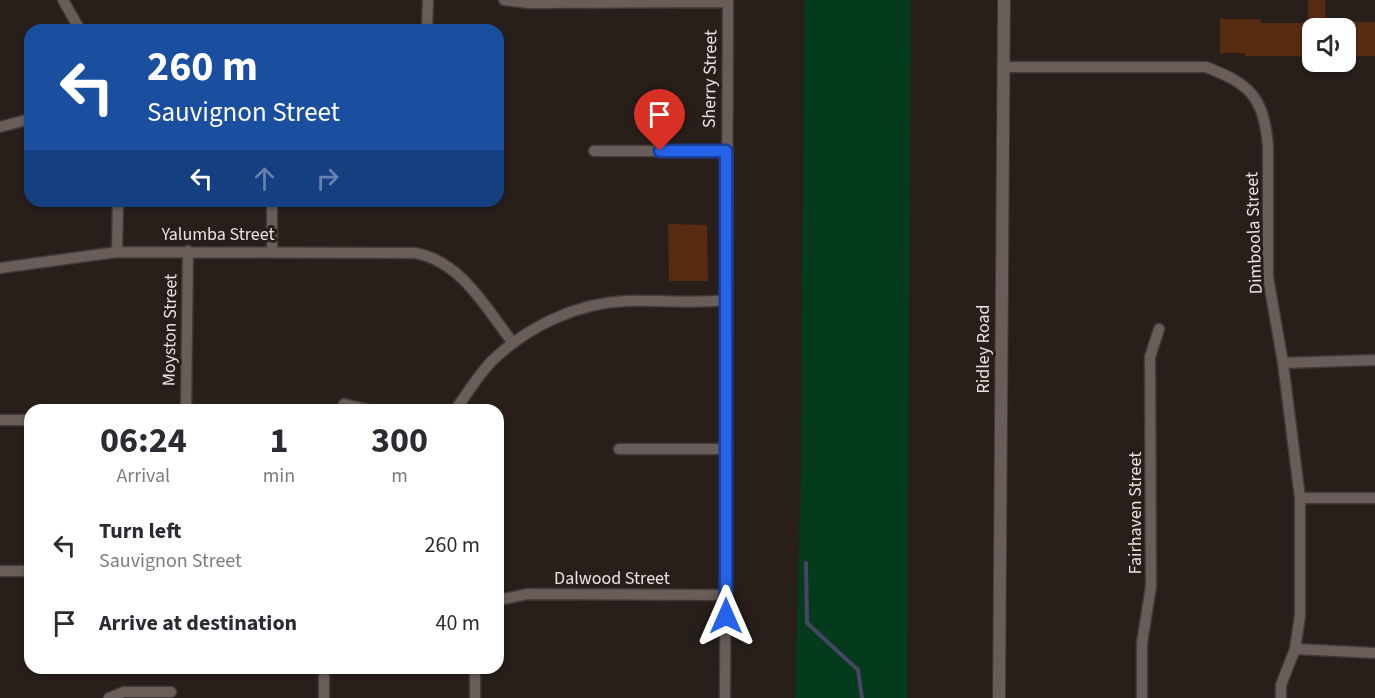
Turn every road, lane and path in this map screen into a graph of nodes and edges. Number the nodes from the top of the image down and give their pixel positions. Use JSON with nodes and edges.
{"nodes":[{"id":1,"x":63,"y":0,"type":"edge"},
{"id":2,"x":428,"y":0,"type":"edge"},
{"id":3,"x":504,"y":0,"type":"edge"},
{"id":4,"x":1004,"y":0,"type":"edge"},
{"id":5,"x":728,"y":1,"type":"edge"},
{"id":6,"x":77,"y":24,"type":"edge"},
{"id":7,"x":427,"y":24,"type":"edge"},
{"id":8,"x":1003,"y":67,"type":"junction"},
{"id":9,"x":24,"y":121,"type":"edge"},
{"id":10,"x":0,"y":127,"type":"edge"},
{"id":11,"x":594,"y":151,"type":"dead end"},
{"id":12,"x":726,"y":151,"type":"junction"},
{"id":13,"x":118,"y":207,"type":"edge"},
{"id":14,"x":272,"y":207,"type":"edge"},
{"id":15,"x":188,"y":251,"type":"junction"},
{"id":16,"x":272,"y":251,"type":"junction"},
{"id":17,"x":117,"y":252,"type":"junction"},
{"id":18,"x":0,"y":267,"type":"edge"},
{"id":19,"x":726,"y":300,"type":"junction"},
{"id":20,"x":1159,"y":329,"type":"dead end"},
{"id":21,"x":513,"y":343,"type":"junction"},
{"id":22,"x":1375,"y":360,"type":"edge"},
{"id":23,"x":1283,"y":363,"type":"junction"},
{"id":24,"x":186,"y":404,"type":"edge"},
{"id":25,"x":460,"y":404,"type":"edge"},
{"id":26,"x":0,"y":420,"type":"edge"},
{"id":27,"x":24,"y":420,"type":"edge"},
{"id":28,"x":619,"y":449,"type":"dead end"},
{"id":29,"x":727,"y":449,"type":"junction"},
{"id":30,"x":1300,"y":498,"type":"junction"},
{"id":31,"x":1375,"y":498,"type":"edge"},
{"id":32,"x":0,"y":571,"type":"edge"},
{"id":33,"x":24,"y":571,"type":"edge"},
{"id":34,"x":726,"y":595,"type":"junction"},
{"id":35,"x":504,"y":599,"type":"edge"},
{"id":36,"x":1295,"y":649,"type":"junction"},
{"id":37,"x":1375,"y":653,"type":"edge"},
{"id":38,"x":324,"y":674,"type":"edge"},
{"id":39,"x":475,"y":674,"type":"edge"},
{"id":40,"x":171,"y":692,"type":"dead end"},
{"id":41,"x":109,"y":698,"type":"edge"},
{"id":42,"x":324,"y":698,"type":"edge"},
{"id":43,"x":475,"y":698,"type":"edge"},
{"id":44,"x":725,"y":698,"type":"edge"},
{"id":45,"x":999,"y":698,"type":"edge"},
{"id":46,"x":1142,"y":698,"type":"edge"},
{"id":47,"x":1281,"y":698,"type":"edge"}],
"edges":[{"from":1,"to":6,"type":"street"},
{"from":2,"to":7,"type":"street"},
{"from":3,"to":5,"type":"street"},
{"from":4,"to":8,"type":"street","name":"Ridley Road"},
{"from":5,"to":12,"type":"street","name":"Sherry Street"},
{"from":8,"to":23,"type":"street","name":"Dimboola Street"},
{"from":8,"to":45,"type":"street","name":"Ridley Road"},
{"from":9,"to":10,"type":"street"},
{"from":11,"to":12,"type":"street"},
{"from":12,"to":19,"type":"street","name":"Sherry Street"},
{"from":13,"to":17,"type":"street"},
{"from":14,"to":16,"type":"street"},
{"from":15,"to":16,"type":"street","name":"Yalumba Street"},
{"from":15,"to":17,"type":"street","name":"Yalumba Street"},
{"from":15,"to":24,"type":"street","name":"Moyston Street"},
{"from":16,"to":21,"type":"street","name":"Yalumba Street"},
{"from":17,"to":18,"type":"street","name":"Yalumba Street"},
{"from":19,"to":21,"type":"street"},
{"from":19,"to":29,"type":"street","name":"Sherry Street"},
{"from":20,"to":46,"type":"street","name":"Fairhaven Street"},
{"from":21,"to":25,"type":"street"},
{"from":22,"to":23,"type":"street"},
{"from":23,"to":30,"type":"street","name":"Dimboola Street"},
{"from":26,"to":27,"type":"street"},
{"from":28,"to":29,"type":"street"},
{"from":29,"to":34,"type":"street","name":"Sherry Street"},
{"from":30,"to":31,"type":"street"},
{"from":30,"to":36,"type":"street","name":"Dimboola Street"},
{"from":32,"to":33,"type":"street"},
{"from":34,"to":35,"type":"street","name":"Dalwood Street"},
{"from":34,"to":44,"type":"street","name":"Sherry Street"},
{"from":36,"to":37,"type":"street"},
{"from":36,"to":47,"type":"street","name":"Dimboola Street"},
{"from":38,"to":42,"type":"street"},
{"from":39,"to":43,"type":"street"},
{"from":40,"to":41,"type":"street"}]}
